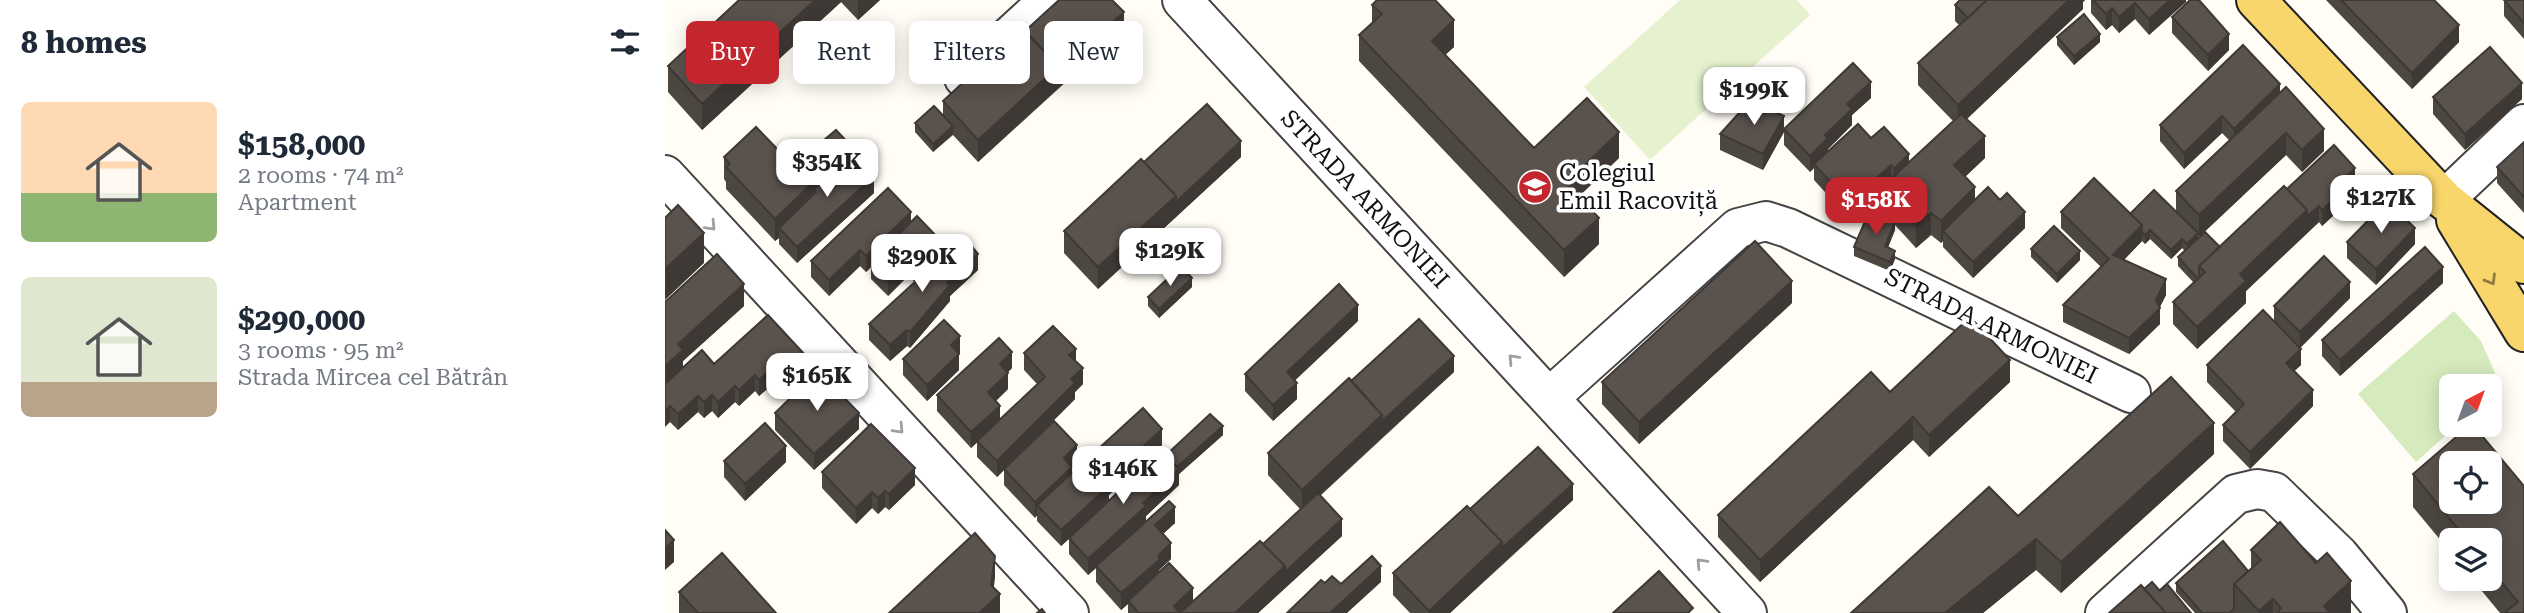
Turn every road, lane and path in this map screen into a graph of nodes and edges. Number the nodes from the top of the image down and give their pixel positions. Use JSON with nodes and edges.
{"nodes":[{"id":1,"x":1049,"y":0,"type":"edge"},
{"id":2,"x":1182,"y":0,"type":"edge"},
{"id":3,"x":2256,"y":0,"type":"edge"},
{"id":4,"x":1026,"y":21,"type":"edge"},
{"id":5,"x":2524,"y":124,"type":"edge"},
{"id":6,"x":665,"y":175,"type":"edge"},
{"id":7,"x":2444,"y":200,"type":"junction"},
{"id":8,"x":2524,"y":264,"type":"edge"},
{"id":9,"x":2524,"y":332,"type":"edge"},
{"id":10,"x":2131,"y":393,"type":"dead end"},
{"id":11,"x":1549,"y":398,"type":"junction"},
{"id":12,"x":1069,"y":613,"type":"edge"},
{"id":13,"x":1747,"y":613,"type":"edge"},
{"id":14,"x":2105,"y":613,"type":"edge"},
{"id":15,"x":2387,"y":613,"type":"edge"}],
"edges":[{"from":1,"to":4,"type":"street"},
{"from":11,"to":2,"type":"street","name":"STRADA ARMONIEI","one_way":true},
{"from":3,"to":7,"type":"main road"},
{"from":5,"to":7,"type":"street"},
{"from":6,"to":12,"type":"street","one_way":true},
{"from":7,"to":8,"type":"main road"},
{"from":7,"to":9,"type":"main road","one_way":true},
{"from":10,"to":11,"type":"street","name":"STRADA ARMONIEI"},
{"from":13,"to":11,"type":"street","name":"STRADA ARMONIEI","one_way":true},
{"from":14,"to":15,"type":"street"}]}
